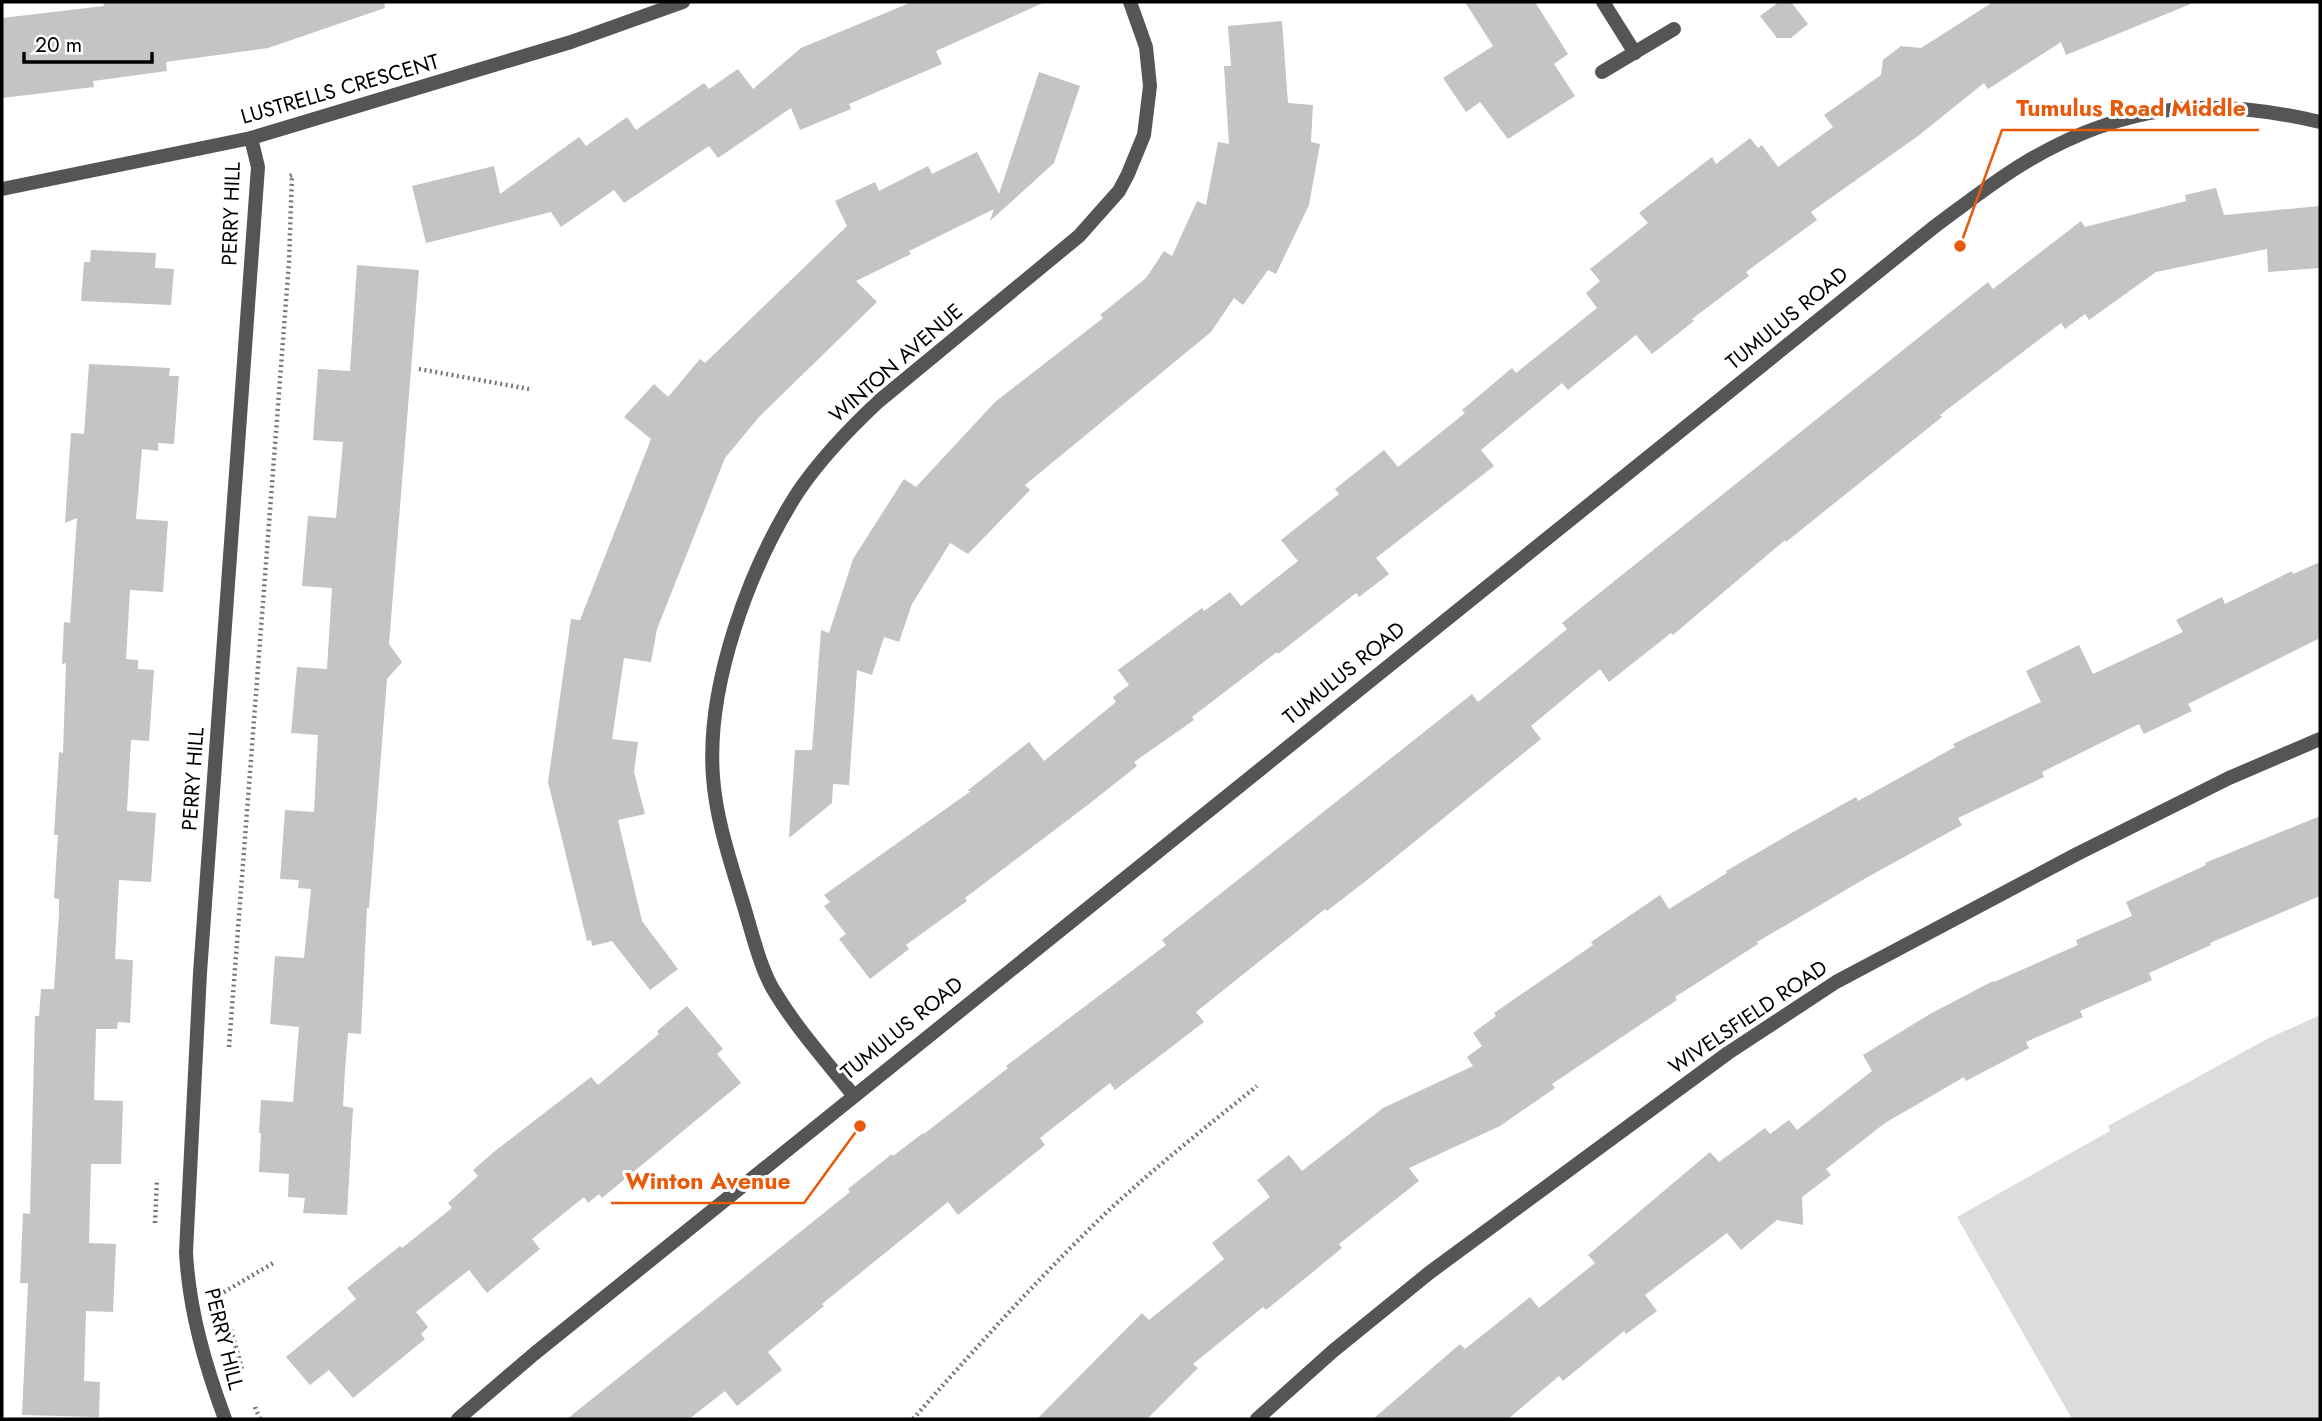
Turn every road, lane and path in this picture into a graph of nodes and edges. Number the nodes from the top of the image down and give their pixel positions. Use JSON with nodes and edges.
{"nodes":[{"id":1,"x":683,"y":2,"type":"edge"},
{"id":2,"x":1130,"y":2,"type":"edge"},
{"id":3,"x":1603,"y":2,"type":"edge"},
{"id":4,"x":1674,"y":29,"type":"dead end"},
{"id":5,"x":1635,"y":53,"type":"junction"},
{"id":6,"x":1602,"y":72,"type":"dead end"},
{"id":7,"x":2320,"y":122,"type":"edge"},
{"id":8,"x":251,"y":138,"type":"junction"},
{"id":9,"x":2,"y":189,"type":"edge"},
{"id":10,"x":419,"y":369,"type":"dead end"},
{"id":11,"x":529,"y":390,"type":"dead end"},
{"id":12,"x":2320,"y":740,"type":"edge"},
{"id":13,"x":1257,"y":1086,"type":"dead end"},
{"id":14,"x":853,"y":1095,"type":"junction"},
{"id":15,"x":275,"y":1262,"type":"dead end"},
{"id":16,"x":192,"y":1306,"type":"junction"},
{"id":17,"x":225,"y":1419,"type":"edge"},
{"id":18,"x":458,"y":1419,"type":"edge"},
{"id":19,"x":913,"y":1419,"type":"edge"},
{"id":20,"x":1257,"y":1419,"type":"edge"}],
"edges":[{"from":1,"to":8,"type":"street","name":"LUSTRELLS CRESCENT"},
{"from":2,"to":14,"type":"street","name":"WINTON AVENUE"},
{"from":3,"to":5,"type":"street"},
{"from":4,"to":5,"type":"street"},
{"from":5,"to":6,"type":"street"},
{"from":7,"to":14,"type":"street","name":"TUMULUS ROAD"},
{"from":8,"to":9,"type":"street","name":"LUSTRELLS CRESCENT"},
{"from":8,"to":16,"type":"street","name":"PERRY HILL"},
{"from":10,"to":11,"type":"path"},
{"from":12,"to":20,"type":"street","name":"WIVELSFIELD ROAD"},
{"from":13,"to":19,"type":"path"},
{"from":14,"to":18,"type":"street","name":"TUMULUS ROAD"},
{"from":15,"to":16,"type":"path"},
{"from":16,"to":17,"type":"street","name":"PERRY HILL"}]}
